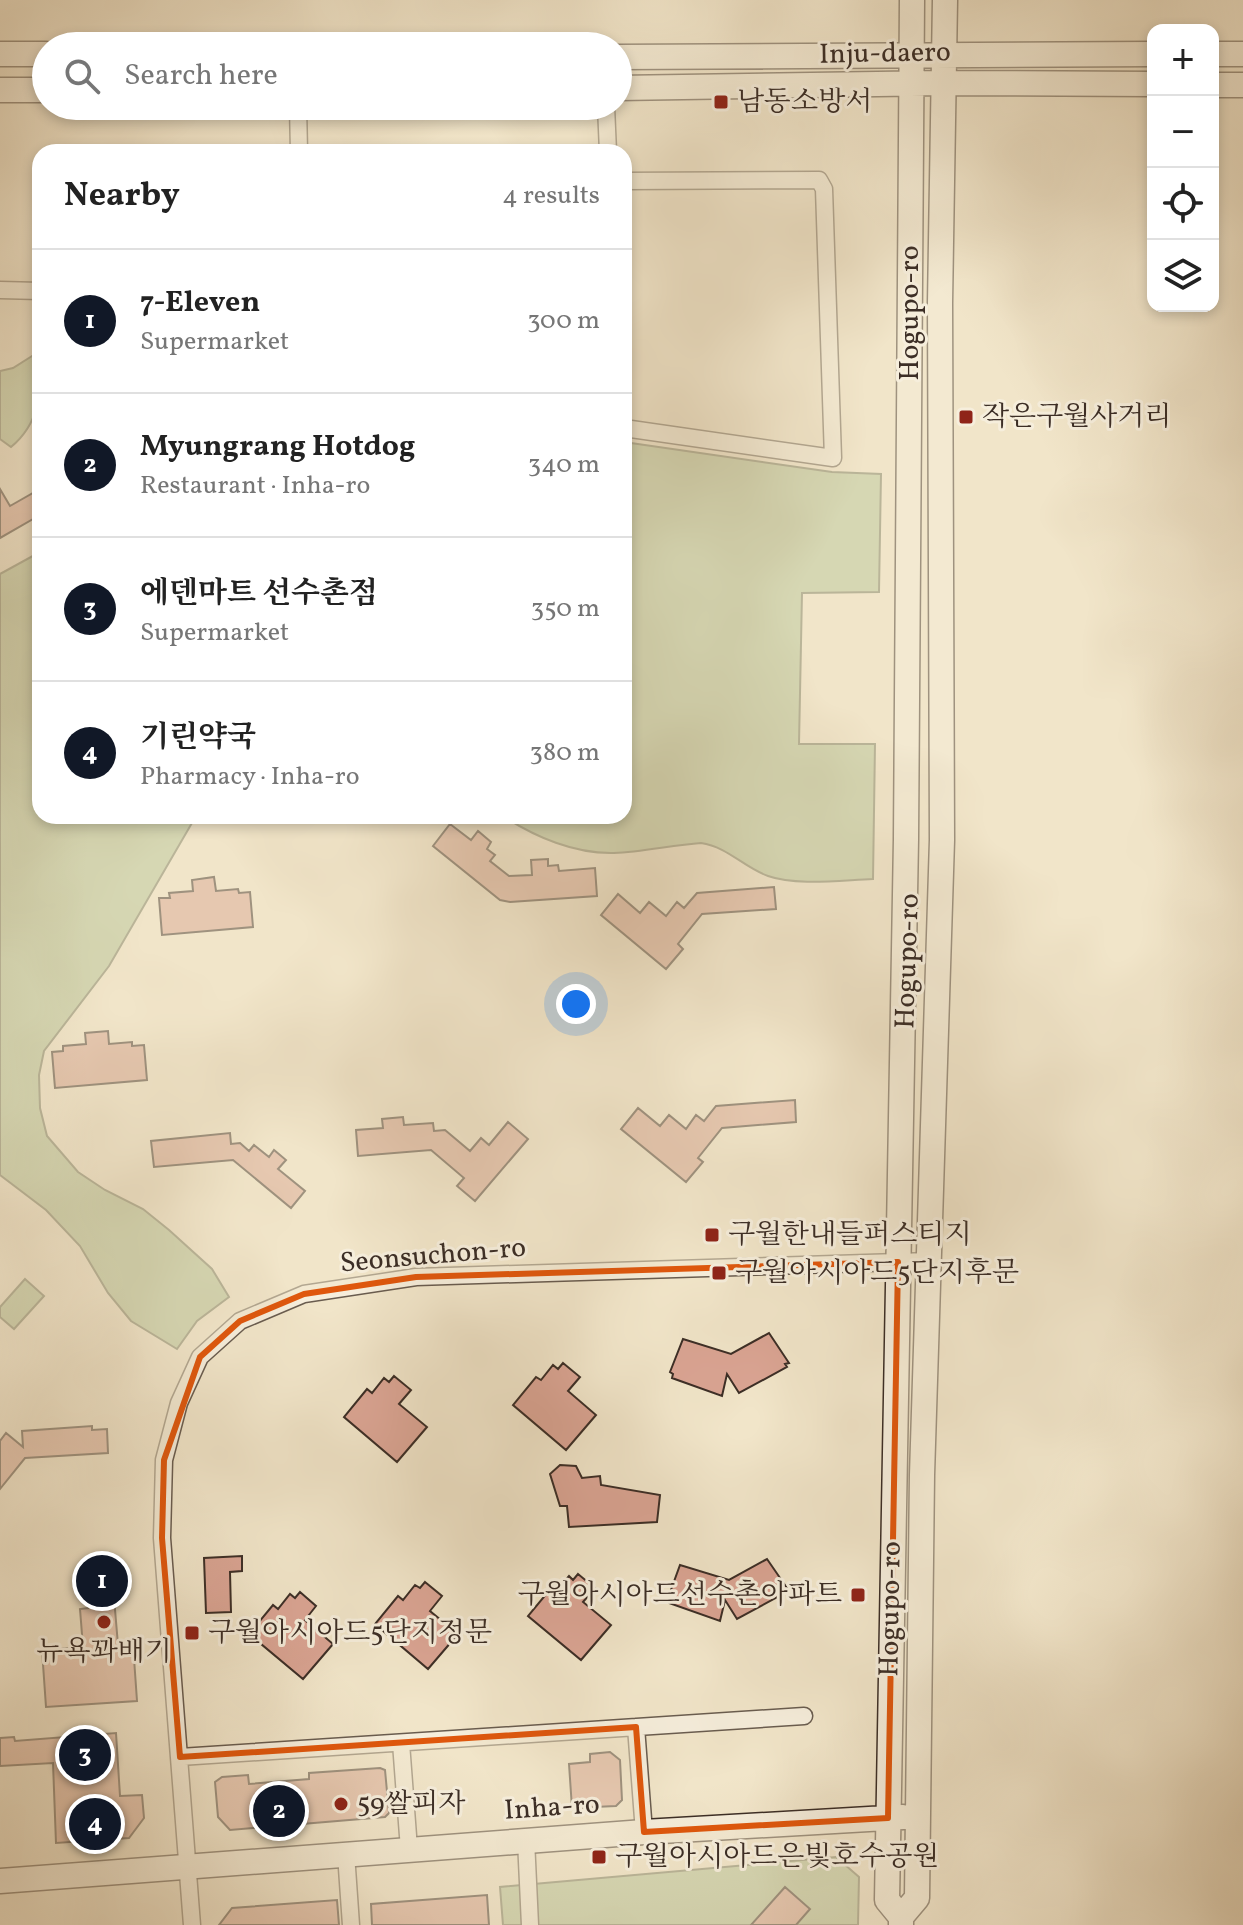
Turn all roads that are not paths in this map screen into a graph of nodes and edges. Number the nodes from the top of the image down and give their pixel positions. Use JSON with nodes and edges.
{"nodes":[{"id":1,"x":912,"y":0,"type":"edge"},
{"id":2,"x":945,"y":0,"type":"edge"},
{"id":3,"x":0,"y":54,"type":"edge"},
{"id":4,"x":32,"y":54,"type":"edge"},
{"id":5,"x":911,"y":54,"type":"junction"},
{"id":6,"x":944,"y":54,"type":"junction"},
{"id":7,"x":1147,"y":54,"type":"edge"},
{"id":8,"x":1219,"y":54,"type":"edge"},
{"id":9,"x":1243,"y":54,"type":"edge"},
{"id":10,"x":632,"y":57,"type":"edge"},
{"id":11,"x":943,"y":83,"type":"junction"},
{"id":12,"x":911,"y":84,"type":"junction"},
{"id":13,"x":1147,"y":84,"type":"edge"},
{"id":14,"x":1219,"y":85,"type":"edge"},
{"id":15,"x":1243,"y":85,"type":"edge"},
{"id":16,"x":632,"y":88,"type":"edge"},
{"id":17,"x":0,"y":90,"type":"edge"},
{"id":18,"x":32,"y":90,"type":"edge"},
{"id":19,"x":298,"y":120,"type":"edge"},
{"id":20,"x":607,"y":120,"type":"edge"},
{"id":21,"x":299,"y":144,"type":"edge"},
{"id":22,"x":608,"y":144,"type":"edge"},
{"id":23,"x":632,"y":181,"type":"edge"},
{"id":24,"x":0,"y":290,"type":"edge"},
{"id":25,"x":32,"y":291,"type":"edge"},
{"id":26,"x":632,"y":429,"type":"edge"},
{"id":27,"x":930,"y":1261,"type":"junction"},
{"id":28,"x":898,"y":1262,"type":"junction"},
{"id":29,"x":804,"y":1716,"type":"dead end"},
{"id":30,"x":636,"y":1727,"type":"junction"},
{"id":31,"x":401,"y":1743,"type":"junction"},
{"id":32,"x":180,"y":1757,"type":"junction"},
{"id":33,"x":918,"y":1817,"type":"junction"},
{"id":34,"x":888,"y":1818,"type":"junction"},
{"id":35,"x":644,"y":1832,"type":"junction"},
{"id":36,"x":526,"y":1840,"type":"junction"},
{"id":37,"x":409,"y":1849,"type":"junction"},
{"id":38,"x":346,"y":1854,"type":"junction"},
{"id":39,"x":188,"y":1866,"type":"junction"},
{"id":40,"x":0,"y":1881,"type":"edge"},
{"id":41,"x":901,"y":1921,"type":"edge"},
{"id":42,"x":192,"y":1925,"type":"edge"},
{"id":43,"x":351,"y":1925,"type":"edge"},
{"id":44,"x":530,"y":1925,"type":"edge"}],
"edges":[{"from":1,"to":5,"type":"main road","name":"Hogupo-ro"},
{"from":2,"to":6,"type":"main road","name":"Hogupo-ro"},
{"from":3,"to":4,"type":"main road"},
{"from":5,"to":6,"type":"main road","name":"Inju-daero"},
{"from":5,"to":10,"type":"main road","name":"Inju-daero"},
{"from":5,"to":12,"type":"main road","name":"Hogupo-ro"},
{"from":6,"to":7,"type":"main road","name":"Inju-daero"},
{"from":6,"to":11,"type":"main road","name":"Hogupo-ro"},
{"from":8,"to":9,"type":"main road"},
{"from":11,"to":12,"type":"main road","name":"Inju-daero"},
{"from":11,"to":13,"type":"main road","name":"Inju-daero"},
{"from":11,"to":27,"type":"main road","name":"Hogupo-ro"},
{"from":12,"to":16,"type":"main road","name":"Inju-daero"},
{"from":12,"to":28,"type":"main road","name":"Hogupo-ro"},
{"from":14,"to":15,"type":"main road"},
{"from":17,"to":18,"type":"main road"},
{"from":19,"to":21,"type":"street"},
{"from":20,"to":22,"type":"street"},
{"from":23,"to":26,"type":"street"},
{"from":24,"to":25,"type":"street"},
{"from":27,"to":28,"type":"street","name":"Seonsuchon-ro"},
{"from":27,"to":33,"type":"main road","name":"Hogupo-ro"},
{"from":28,"to":32,"type":"street","name":"Seonsuchon-ro"},
{"from":28,"to":34,"type":"main road","name":"Hogupo-ro"},
{"from":29,"to":30,"type":"street"},
{"from":30,"to":31,"type":"street"},
{"from":30,"to":35,"type":"street"},
{"from":31,"to":32,"type":"street"},
{"from":31,"to":37,"type":"street"},
{"from":32,"to":39,"type":"street","name":"Seonsuchon-ro"},
{"from":33,"to":34,"type":"main road","name":"Inha-ro"},
{"from":33,"to":41,"type":"main road","name":"Hogupo-ro"},
{"from":34,"to":35,"type":"main road","name":"Inha-ro"},
{"from":34,"to":41,"type":"main road","name":"Hogupo-ro"},
{"from":35,"to":36,"type":"main road","name":"Inha-ro"},
{"from":36,"to":37,"type":"main road","name":"Inha-ro"},
{"from":36,"to":44,"type":"street"},
{"from":37,"to":38,"type":"main road","name":"Inha-ro"},
{"from":38,"to":39,"type":"main road","name":"Inha-ro"},
{"from":38,"to":43,"type":"street"},
{"from":39,"to":40,"type":"main road","name":"Inha-ro"},
{"from":39,"to":42,"type":"street","name":"Seonsuchon-ro"}]}
